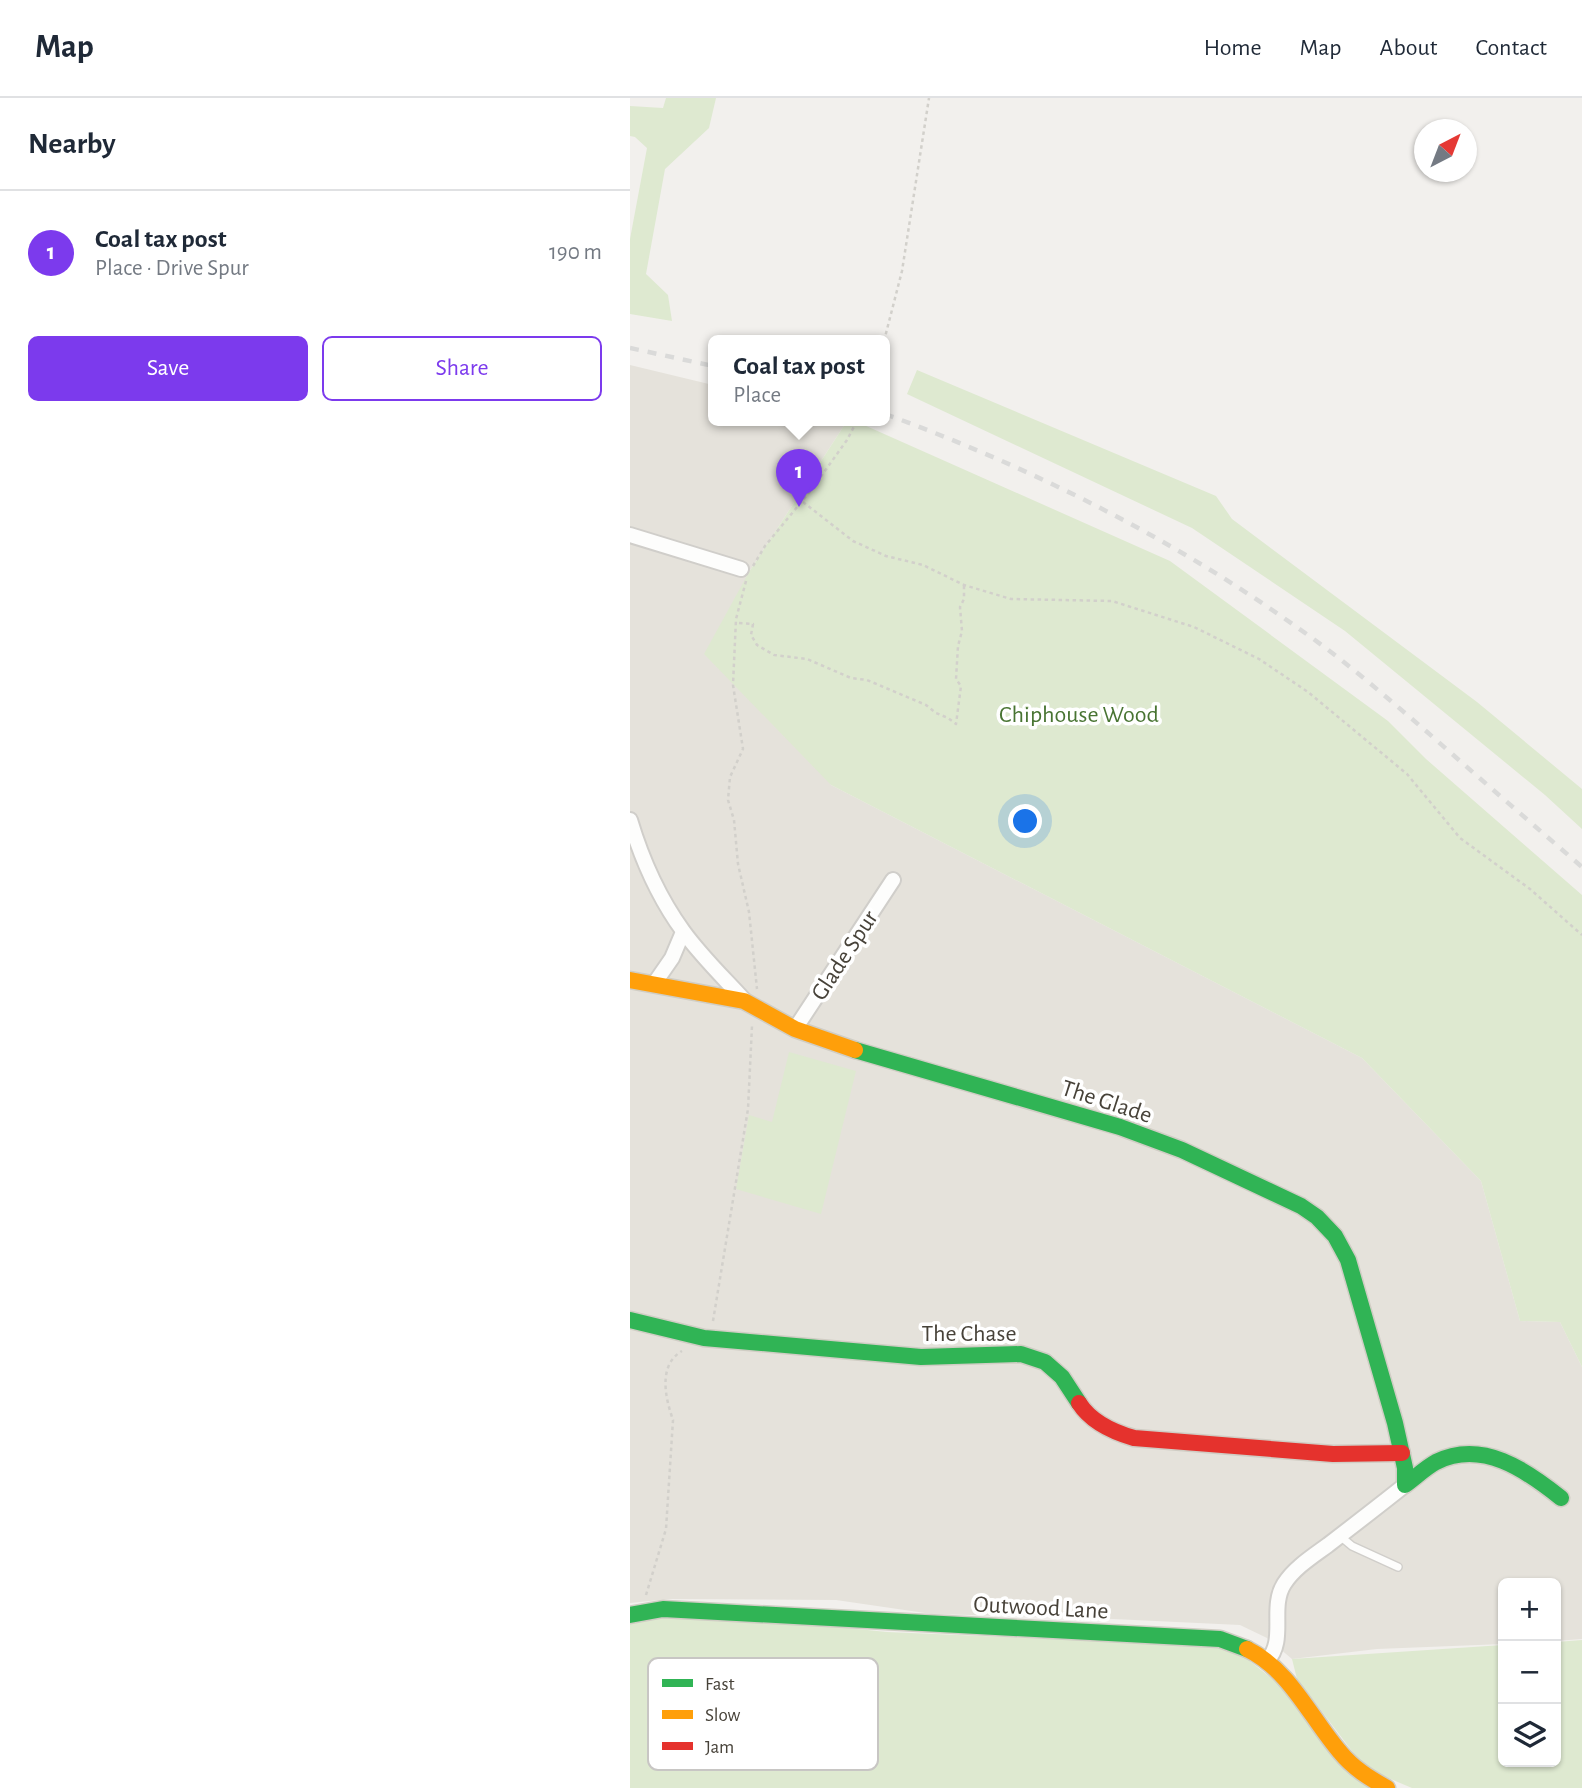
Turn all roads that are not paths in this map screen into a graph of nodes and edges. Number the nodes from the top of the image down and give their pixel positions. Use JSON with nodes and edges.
{"nodes":[{"id":1,"x":630,"y":535,"type":"edge"},
{"id":2,"x":741,"y":569,"type":"dead end"},
{"id":3,"x":630,"y":820,"type":"edge"},
{"id":4,"x":893,"y":880,"type":"dead end"},
{"id":5,"x":683,"y":932,"type":"junction"},
{"id":6,"x":630,"y":980,"type":"edge"},
{"id":7,"x":654,"y":984,"type":"junction"},
{"id":8,"x":749,"y":1004,"type":"junction"},
{"id":9,"x":795,"y":1029,"type":"junction"},
{"id":10,"x":630,"y":1320,"type":"edge"},
{"id":11,"x":1402,"y":1453,"type":"junction"},
{"id":12,"x":1405,"y":1485,"type":"junction"},
{"id":13,"x":1561,"y":1498,"type":"dead end"},
{"id":14,"x":1340,"y":1536,"type":"junction"},
{"id":15,"x":1398,"y":1567,"type":"dead end"},
{"id":16,"x":636,"y":1614,"type":"edge"},
{"id":17,"x":1267,"y":1661,"type":"junction"},
{"id":18,"x":1387,"y":1788,"type":"edge"}],
"edges":[{"from":1,"to":2,"type":"street"},
{"from":3,"to":5,"type":"street"},
{"from":4,"to":9,"type":"street","name":"Glade Spur"},
{"from":5,"to":7,"type":"street"},
{"from":5,"to":8,"type":"street"},
{"from":6,"to":7,"type":"street","name":"The Glade"},
{"from":7,"to":8,"type":"street","name":"The Glade"},
{"from":8,"to":9,"type":"street","name":"The Glade"},
{"from":9,"to":11,"type":"street","name":"The Glade"},
{"from":10,"to":11,"type":"street","name":"The Chase"},
{"from":11,"to":12,"type":"street","name":"The Glade"},
{"from":12,"to":13,"type":"street"},
{"from":12,"to":14,"type":"street"},
{"from":14,"to":15,"type":"lane"},
{"from":14,"to":17,"type":"street"},
{"from":16,"to":17,"type":"street","name":"Outwood Lane"},
{"from":17,"to":18,"type":"street","name":"Outwood Lane"}]}
